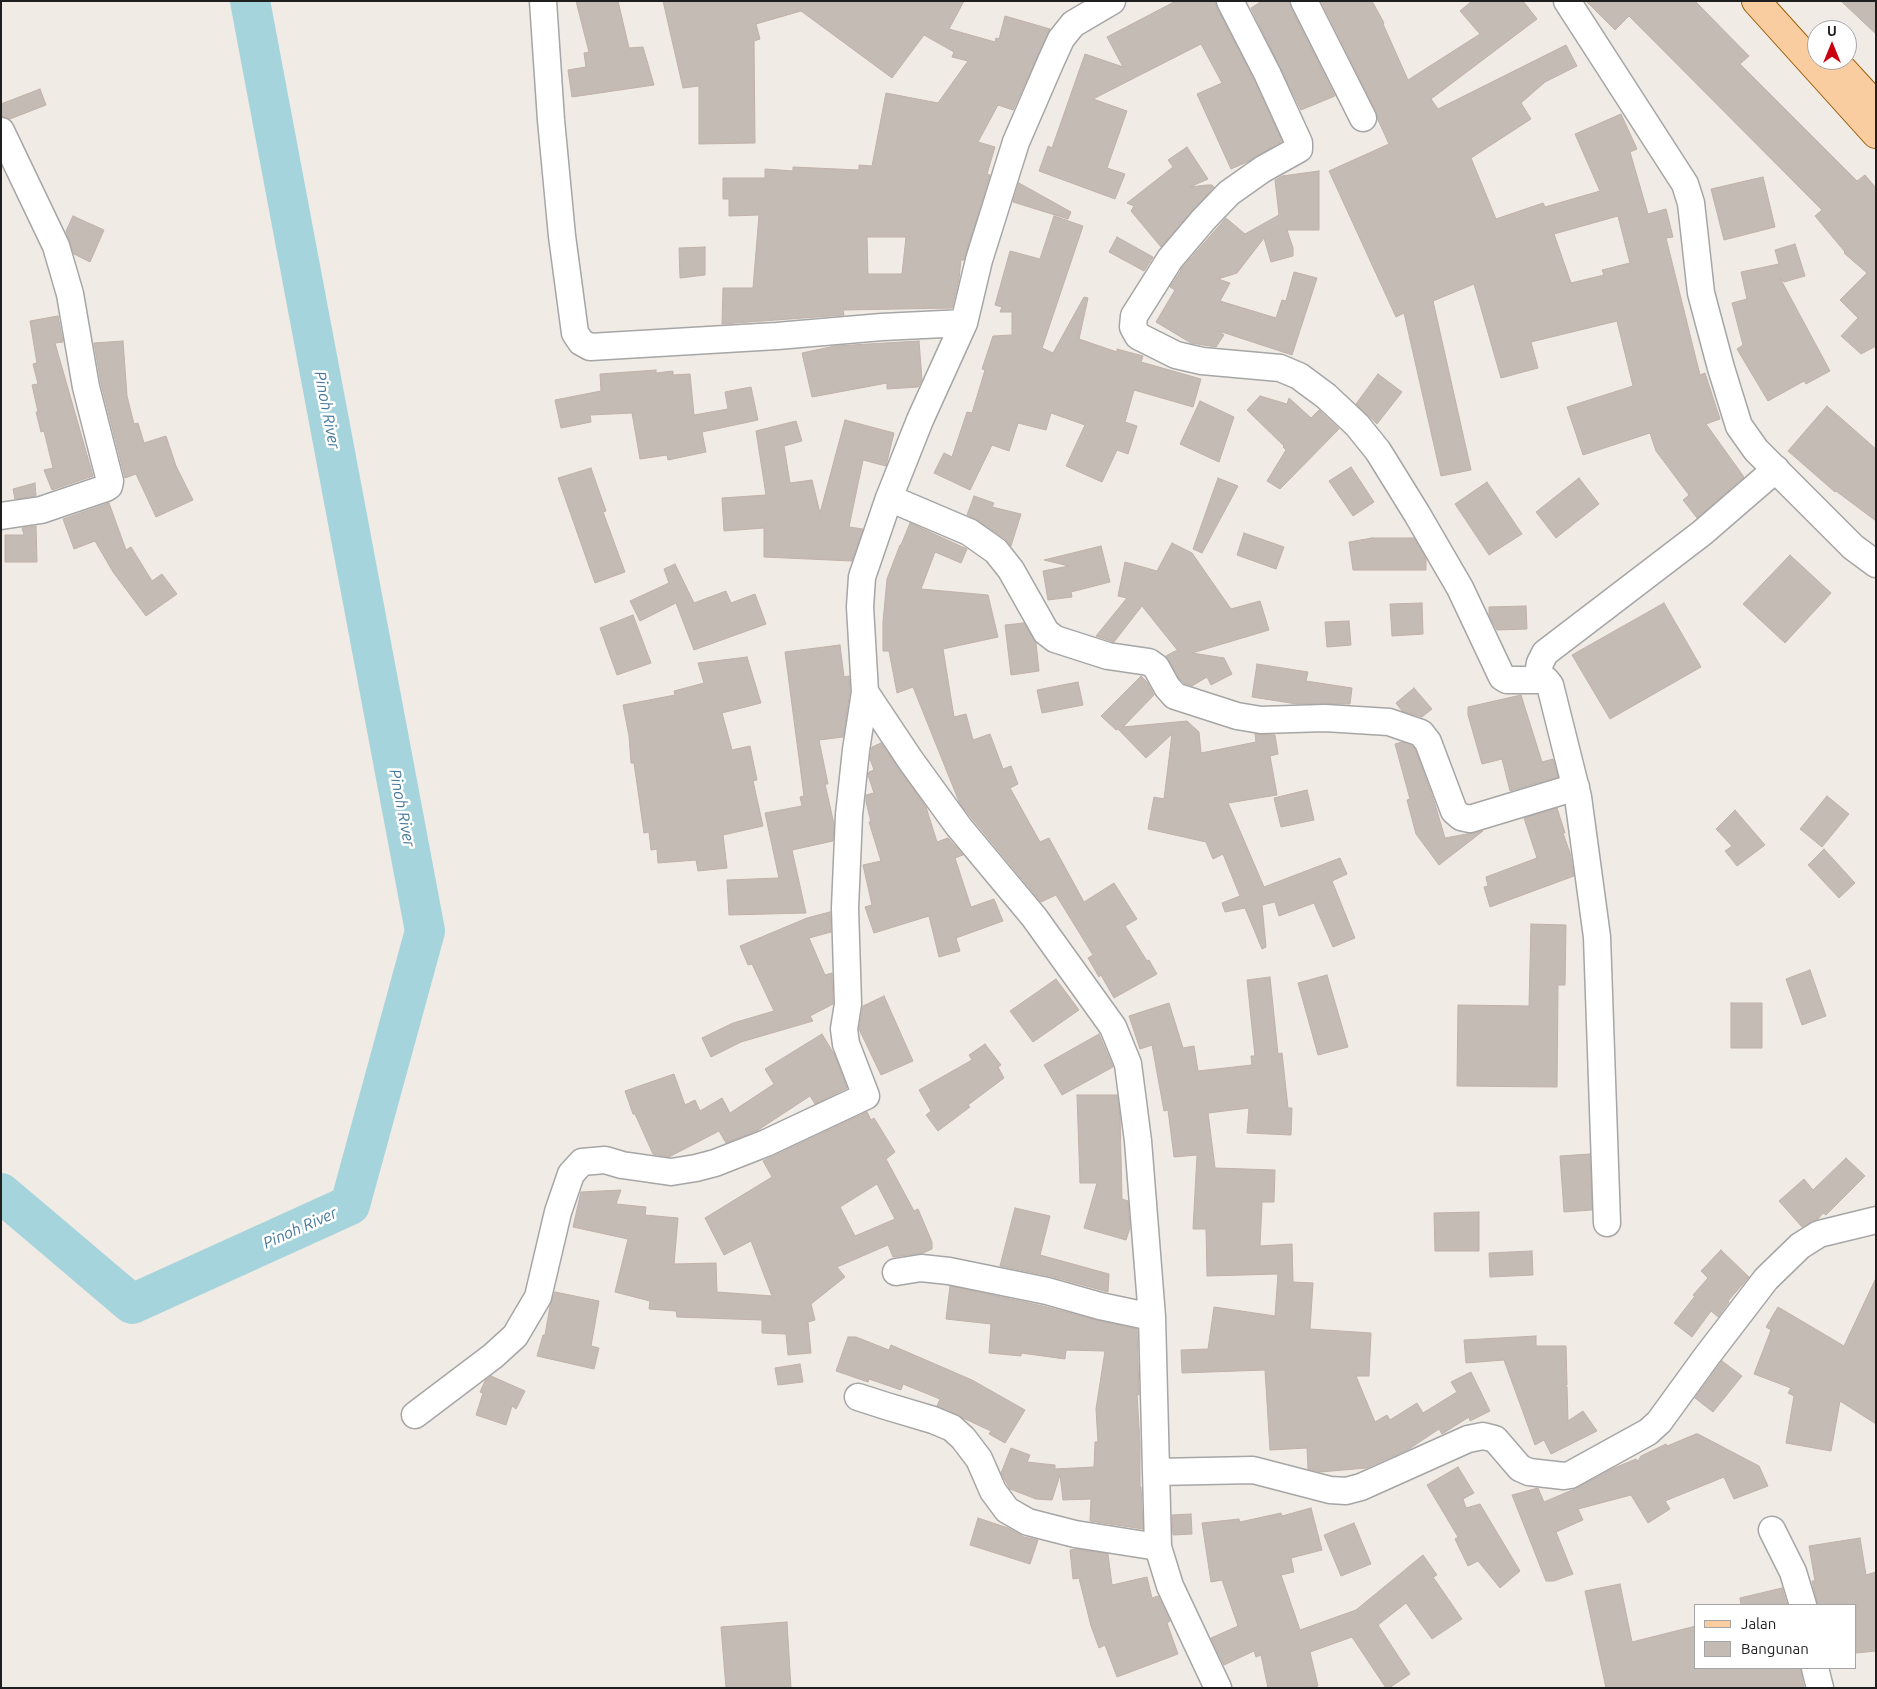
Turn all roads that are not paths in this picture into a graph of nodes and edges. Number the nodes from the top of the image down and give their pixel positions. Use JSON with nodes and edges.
{"nodes":[{"id":1,"x":543,"y":1,"type":"edge"},
{"id":2,"x":1112,"y":1,"type":"edge"},
{"id":3,"x":1230,"y":1,"type":"edge"},
{"id":4,"x":1304,"y":1,"type":"edge"},
{"id":5,"x":1567,"y":1,"type":"edge"},
{"id":6,"x":1756,"y":1,"type":"edge"},
{"id":7,"x":1781,"y":1,"type":"edge"},
{"id":8,"x":1807,"y":30,"type":"edge"},
{"id":9,"x":1843,"y":70,"type":"edge"},
{"id":10,"x":1876,"y":106,"type":"edge"},
{"id":11,"x":1363,"y":118,"type":"dead end"},
{"id":12,"x":1,"y":131,"type":"edge"},
{"id":13,"x":1876,"y":134,"type":"edge"},
{"id":14,"x":964,"y":323,"type":"junction"},
{"id":15,"x":1776,"y":469,"type":"junction"},
{"id":16,"x":889,"y":498,"type":"junction"},
{"id":17,"x":1,"y":516,"type":"edge"},
{"id":18,"x":1876,"y":564,"type":"edge"},
{"id":19,"x":1537,"y":679,"type":"junction"},
{"id":20,"x":865,"y":692,"type":"junction"},
{"id":21,"x":1576,"y":787,"type":"junction"},
{"id":22,"x":1876,"y":1220,"type":"edge"},
{"id":23,"x":1607,"y":1223,"type":"dead end"},
{"id":24,"x":896,"y":1272,"type":"dead end"},
{"id":25,"x":1152,"y":1317,"type":"junction"},
{"id":26,"x":858,"y":1396,"type":"dead end"},
{"id":27,"x":415,"y":1415,"type":"dead end"},
{"id":28,"x":1157,"y":1472,"type":"junction"},
{"id":29,"x":1772,"y":1530,"type":"dead end"},
{"id":30,"x":1158,"y":1547,"type":"junction"},
{"id":31,"x":1803,"y":1604,"type":"edge"},
{"id":32,"x":1815,"y":1669,"type":"edge"},
{"id":33,"x":1218,"y":1688,"type":"edge"},
{"id":34,"x":1820,"y":1688,"type":"edge"}],
"edges":[{"from":1,"to":14,"type":"street"},
{"from":2,"to":14,"type":"street"},
{"from":3,"to":19,"type":"street"},
{"from":4,"to":11,"type":"street"},
{"from":5,"to":15,"type":"street"},
{"from":6,"to":13,"type":"main road"},
{"from":7,"to":8,"type":"main road"},
{"from":9,"to":10,"type":"main road"},
{"from":12,"to":17,"type":"street"},
{"from":14,"to":16,"type":"street"},
{"from":15,"to":18,"type":"street"},
{"from":15,"to":19,"type":"street"},
{"from":16,"to":20,"type":"street"},
{"from":16,"to":21,"type":"street"},
{"from":19,"to":21,"type":"street"},
{"from":20,"to":25,"type":"street"},
{"from":20,"to":27,"type":"street"},
{"from":21,"to":23,"type":"street"},
{"from":22,"to":28,"type":"street"},
{"from":24,"to":25,"type":"street"},
{"from":25,"to":28,"type":"street"},
{"from":26,"to":30,"type":"street"},
{"from":28,"to":30,"type":"street"},
{"from":29,"to":31,"type":"street"},
{"from":30,"to":33,"type":"street"},
{"from":32,"to":34,"type":"street"}]}
